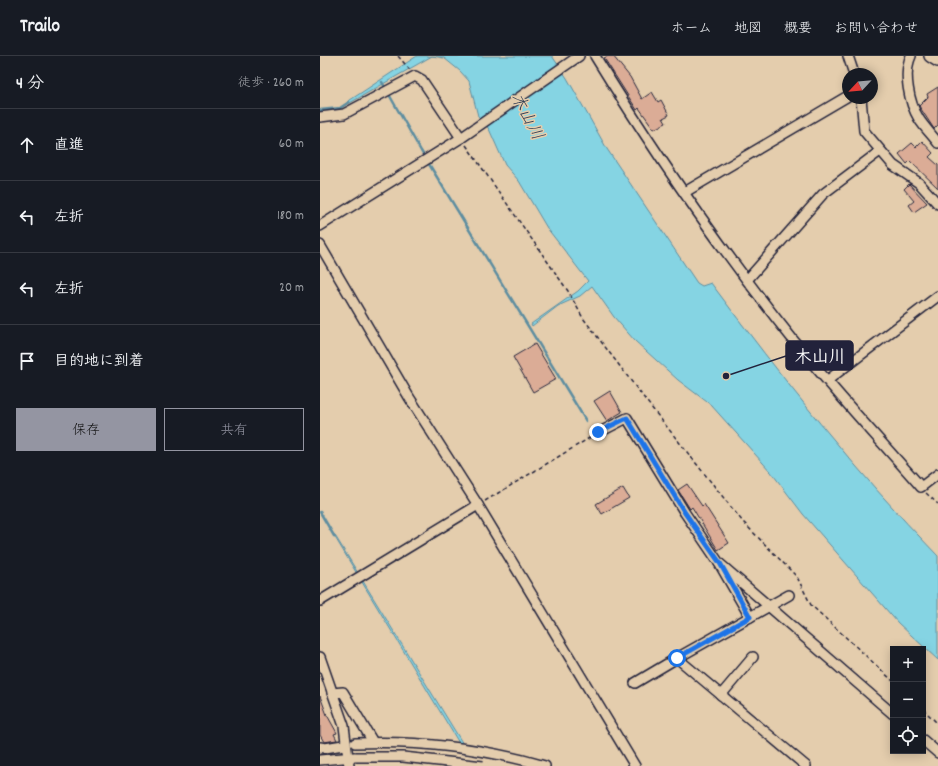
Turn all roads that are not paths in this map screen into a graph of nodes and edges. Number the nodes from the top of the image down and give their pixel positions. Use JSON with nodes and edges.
{"nodes":[{"id":1,"x":579,"y":56,"type":"edge"},
{"id":2,"x":594,"y":56,"type":"edge"},
{"id":3,"x":848,"y":56,"type":"edge"},
{"id":4,"x":911,"y":56,"type":"edge"},
{"id":5,"x":930,"y":56,"type":"edge"},
{"id":6,"x":938,"y":61,"type":"edge"},
{"id":7,"x":852,"y":68,"type":"edge"},
{"id":8,"x":842,"y":100,"type":"edge"},
{"id":9,"x":862,"y":104,"type":"edge"},
{"id":10,"x":320,"y":117,"type":"edge"},
{"id":11,"x":461,"y":138,"type":"junction"},
{"id":12,"x":938,"y":143,"type":"edge"},
{"id":13,"x":880,"y":151,"type":"junction"},
{"id":14,"x":685,"y":192,"type":"junction"},
{"id":15,"x":938,"y":204,"type":"edge"},
{"id":16,"x":320,"y":226,"type":"edge"},
{"id":17,"x":320,"y":245,"type":"edge"},
{"id":18,"x":323,"y":259,"type":"edge"},
{"id":19,"x":747,"y":280,"type":"junction"},
{"id":20,"x":938,"y":296,"type":"edge"},
{"id":21,"x":828,"y":380,"type":"junction"},
{"id":22,"x":598,"y":432,"type":"road end"},
{"id":23,"x":938,"y":474,"type":"edge"},
{"id":24,"x":478,"y":505,"type":"junction"},
{"id":25,"x":720,"y":563,"type":"junction"},
{"id":26,"x":789,"y":595,"type":"dead end"},
{"id":27,"x":320,"y":601,"type":"edge"},
{"id":28,"x":768,"y":606,"type":"junction"},
{"id":29,"x":750,"y":617,"type":"junction"},
{"id":30,"x":320,"y":657,"type":"edge"},
{"id":31,"x":753,"y":657,"type":"dead end"},
{"id":32,"x":677,"y":658,"type":"junction"},
{"id":33,"x":635,"y":683,"type":"dead end"},
{"id":34,"x":332,"y":693,"type":"junction"},
{"id":35,"x":721,"y":695,"type":"junction"},
{"id":36,"x":890,"y":711,"type":"edge"},
{"id":37,"x":373,"y":742,"type":"junction"},
{"id":38,"x":355,"y":743,"type":"dead end"},
{"id":39,"x":926,"y":743,"type":"edge"},
{"id":40,"x":343,"y":744,"type":"dead end"},
{"id":41,"x":320,"y":746,"type":"edge"},
{"id":42,"x":938,"y":753,"type":"edge"},
{"id":43,"x":320,"y":760,"type":"edge"},
{"id":44,"x":351,"y":760,"type":"edge"},
{"id":45,"x":483,"y":766,"type":"edge"},
{"id":46,"x":545,"y":766,"type":"edge"},
{"id":47,"x":635,"y":766,"type":"edge"},
{"id":48,"x":806,"y":766,"type":"edge"}],
"edges":[{"from":1,"to":11,"type":"street"},
{"from":2,"to":14,"type":"street"},
{"from":3,"to":7,"type":"street"},
{"from":4,"to":12,"type":"street"},
{"from":5,"to":6,"type":"main road"},
{"from":8,"to":14,"type":"street"},
{"from":9,"to":13,"type":"street"},
{"from":10,"to":11,"type":"street"},
{"from":11,"to":16,"type":"street"},
{"from":13,"to":15,"type":"street"},
{"from":13,"to":19,"type":"street"},
{"from":14,"to":19,"type":"street"},
{"from":17,"to":18,"type":"street"},
{"from":18,"to":24,"type":"street"},
{"from":19,"to":21,"type":"street"},
{"from":20,"to":21,"type":"street"},
{"from":21,"to":23,"type":"street"},
{"from":22,"to":25,"type":"street"},
{"from":24,"to":27,"type":"street"},
{"from":24,"to":47,"type":"street"},
{"from":25,"to":28,"type":"street"},
{"from":25,"to":29,"type":"street"},
{"from":26,"to":28,"type":"street"},
{"from":28,"to":29,"type":"street"},
{"from":28,"to":36,"type":"street"},
{"from":29,"to":32,"type":"street"},
{"from":30,"to":34,"type":"street"},
{"from":31,"to":35,"type":"street"},
{"from":32,"to":33,"type":"street"},
{"from":32,"to":35,"type":"street"},
{"from":34,"to":37,"type":"street"},
{"from":34,"to":44,"type":"street"},
{"from":35,"to":48,"type":"street"},
{"from":37,"to":38,"type":"street"},
{"from":37,"to":46,"type":"street"},
{"from":39,"to":42,"type":"street"},
{"from":40,"to":41,"type":"street"},
{"from":43,"to":44,"type":"street"},
{"from":44,"to":45,"type":"street","bridge":true}]}
